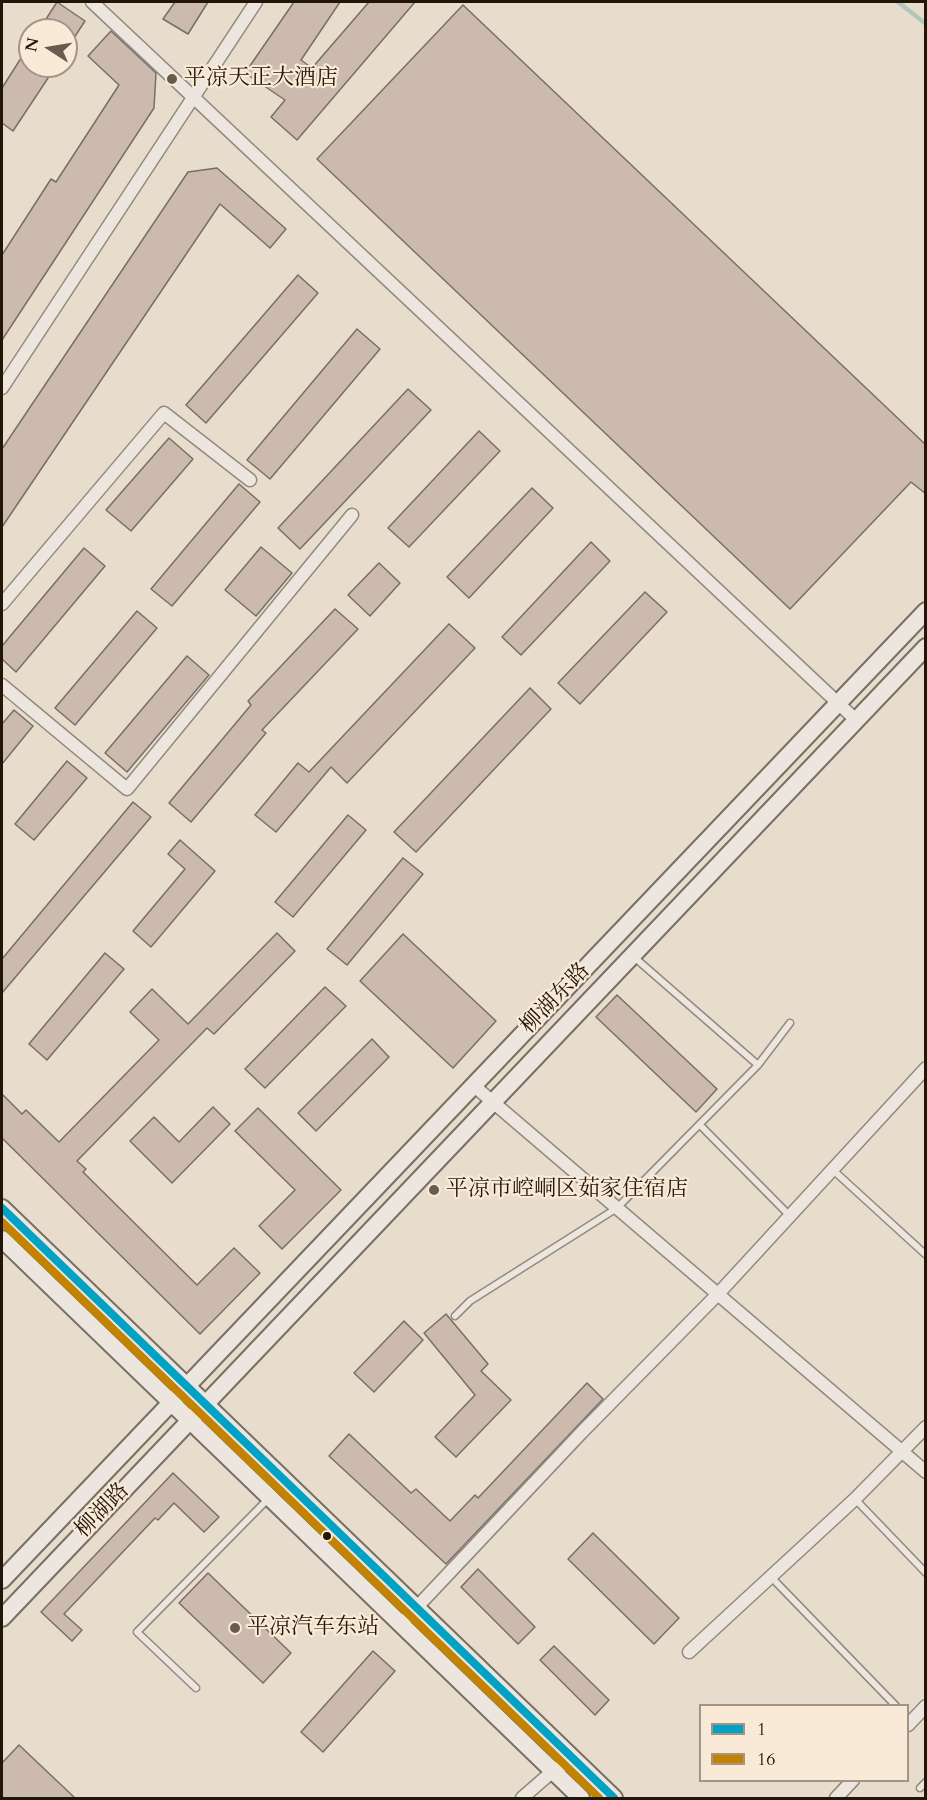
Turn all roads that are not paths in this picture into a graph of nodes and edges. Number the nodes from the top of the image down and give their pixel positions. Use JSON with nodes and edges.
{"nodes":[{"id":1,"x":92,"y":2,"type":"edge"},
{"id":2,"x":256,"y":2,"type":"edge"},
{"id":3,"x":193,"y":96,"type":"junction"},
{"id":4,"x":2,"y":388,"type":"edge"},
{"id":5,"x":250,"y":480,"type":"dead end"},
{"id":6,"x":352,"y":515,"type":"dead end"},
{"id":7,"x":2,"y":604,"type":"edge"},
{"id":8,"x":926,"y":611,"type":"edge"},
{"id":9,"x":926,"y":647,"type":"edge"},
{"id":10,"x":2,"y":685,"type":"edge"},
{"id":11,"x":838,"y":704,"type":"junction"},
{"id":12,"x":856,"y":720,"type":"junction"},
{"id":13,"x":632,"y":955,"type":"junction"},
{"id":14,"x":790,"y":1023,"type":"dead end"},
{"id":15,"x":758,"y":1065,"type":"junction"},
{"id":16,"x":926,"y":1068,"type":"edge"},
{"id":17,"x":473,"y":1085,"type":"junction"},
{"id":18,"x":492,"y":1103,"type":"junction"},
{"id":19,"x":700,"y":1125,"type":"junction"},
{"id":20,"x":833,"y":1170,"type":"junction"},
{"id":21,"x":2,"y":1208,"type":"edge"},
{"id":22,"x":617,"y":1208,"type":"junction"},
{"id":23,"x":790,"y":1216,"type":"junction"},
{"id":24,"x":2,"y":1239,"type":"edge"},
{"id":25,"x":925,"y":1254,"type":"edge"},
{"id":26,"x":718,"y":1294,"type":"junction"},
{"id":27,"x":455,"y":1316,"type":"dead end"},
{"id":28,"x":186,"y":1386,"type":"junction"},
{"id":29,"x":171,"y":1402,"type":"junction"},
{"id":30,"x":205,"y":1404,"type":"junction"},
{"id":31,"x":189,"y":1420,"type":"junction"},
{"id":32,"x":926,"y":1427,"type":"edge"},
{"id":33,"x":902,"y":1452,"type":"junction"},
{"id":34,"x":926,"y":1472,"type":"edge"},
{"id":35,"x":269,"y":1497,"type":"junction"},
{"id":36,"x":855,"y":1499,"type":"junction"},
{"id":37,"x":926,"y":1573,"type":"edge"},
{"id":38,"x":771,"y":1577,"type":"junction"},
{"id":39,"x":2,"y":1580,"type":"edge"},
{"id":40,"x":415,"y":1608,"type":"junction"},
{"id":41,"x":2,"y":1618,"type":"edge"},
{"id":42,"x":401,"y":1624,"type":"junction"},
{"id":43,"x":689,"y":1652,"type":"dead end"},
{"id":44,"x":196,"y":1688,"type":"dead end"},
{"id":45,"x":894,"y":1704,"type":"edge"},
{"id":46,"x":926,"y":1706,"type":"edge"},
{"id":47,"x":909,"y":1721,"type":"edge"},
{"id":48,"x":574,"y":1759,"type":"junction"},
{"id":49,"x":553,"y":1771,"type":"junction"},
{"id":50,"x":851,"y":1782,"type":"edge"},
{"id":51,"x":926,"y":1782,"type":"edge"},
{"id":52,"x":920,"y":1788,"type":"dead end"},
{"id":53,"x":522,"y":1798,"type":"edge"},
{"id":54,"x":581,"y":1798,"type":"edge"},
{"id":55,"x":614,"y":1798,"type":"edge"},
{"id":56,"x":836,"y":1798,"type":"edge"}],
"edges":[{"from":1,"to":3,"type":"street"},
{"from":2,"to":3,"type":"street"},
{"from":3,"to":4,"type":"street"},
{"from":3,"to":11,"type":"street"},
{"from":5,"to":7,"type":"street"},
{"from":6,"to":10,"type":"street"},
{"from":8,"to":11,"type":"main road","name":"柳湖东路"},
{"from":9,"to":12,"type":"main road","name":"柳湖东路"},
{"from":11,"to":12,"type":"street"},
{"from":11,"to":17,"type":"main road","name":"柳湖东路"},
{"from":12,"to":13,"type":"main road","name":"柳湖东路"},
{"from":13,"to":15,"type":"lane"},
{"from":13,"to":18,"type":"main road","name":"柳湖东路"},
{"from":14,"to":15,"type":"lane"},
{"from":15,"to":19,"type":"lane"},
{"from":16,"to":20,"type":"street"},
{"from":17,"to":18,"type":"street"},
{"from":17,"to":28,"type":"main road","name":"柳湖东路"},
{"from":18,"to":22,"type":"street"},
{"from":18,"to":30,"type":"main road","name":"柳湖东路"},
{"from":19,"to":22,"type":"lane"},
{"from":19,"to":23,"type":"lane"},
{"from":20,"to":23,"type":"street"},
{"from":20,"to":25,"type":"lane"},
{"from":21,"to":28,"type":"main road"},
{"from":22,"to":26,"type":"street"},
{"from":22,"to":27,"type":"lane"},
{"from":23,"to":26,"type":"street"},
{"from":24,"to":29,"type":"main road"},
{"from":26,"to":33,"type":"street"},
{"from":26,"to":40,"type":"street"},
{"from":28,"to":29,"type":"main road","name":"柳湖路"},
{"from":28,"to":30,"type":"main road"},
{"from":29,"to":31,"type":"main road"},
{"from":29,"to":39,"type":"main road","name":"柳湖路"},
{"from":30,"to":31,"type":"main road","name":"柳湖路"},
{"from":30,"to":40,"type":"main road"},
{"from":31,"to":35,"type":"main road"},
{"from":31,"to":41,"type":"main road","name":"柳湖路"},
{"from":32,"to":33,"type":"street"},
{"from":33,"to":34,"type":"street"},
{"from":33,"to":36,"type":"street"},
{"from":35,"to":42,"type":"main road"},
{"from":35,"to":44,"type":"lane"},
{"from":36,"to":37,"type":"lane"},
{"from":36,"to":38,"type":"street"},
{"from":38,"to":43,"type":"street"},
{"from":38,"to":45,"type":"lane"},
{"from":40,"to":42,"type":"street"},
{"from":40,"to":48,"type":"main road"},
{"from":42,"to":49,"type":"main road"},
{"from":46,"to":47,"type":"street"},
{"from":48,"to":49,"type":"street"},
{"from":48,"to":55,"type":"main road"},
{"from":49,"to":53,"type":"street"},
{"from":49,"to":54,"type":"main road"},
{"from":50,"to":56,"type":"street"},
{"from":51,"to":52,"type":"lane"}]}
